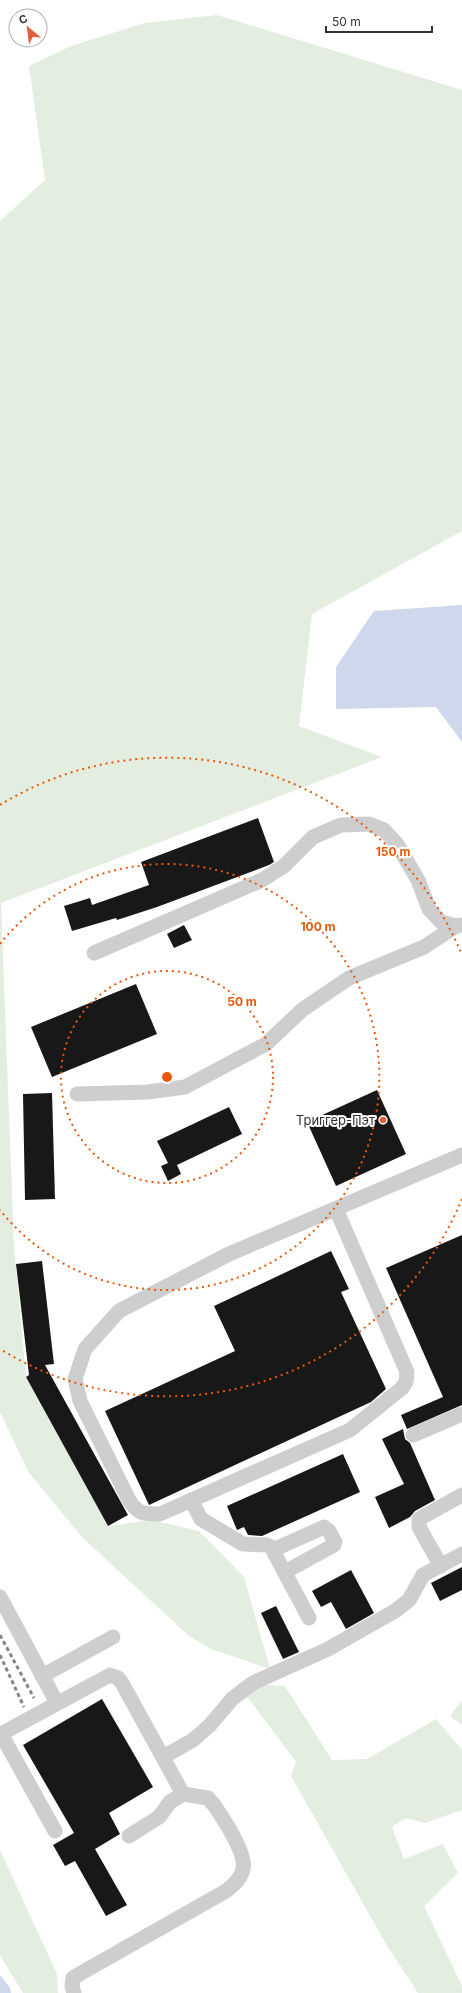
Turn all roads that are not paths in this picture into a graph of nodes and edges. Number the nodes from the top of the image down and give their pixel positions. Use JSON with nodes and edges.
{"nodes":[{"id":1,"x":459,"y":926,"type":"edge"},
{"id":2,"x":94,"y":953,"type":"dead end"},
{"id":3,"x":77,"y":1094,"type":"dead end"},
{"id":4,"x":462,"y":1155,"type":"edge"},
{"id":5,"x":336,"y":1209,"type":"junction"},
{"id":6,"x":462,"y":1414,"type":"edge"},
{"id":7,"x":413,"y":1435,"type":"dead end"},
{"id":8,"x":462,"y":1495,"type":"edge"},
{"id":9,"x":191,"y":1500,"type":"junction"},
{"id":10,"x":273,"y":1550,"type":"junction"},
{"id":11,"x":462,"y":1554,"type":"edge"},
{"id":12,"x":441,"y":1566,"type":"junction"},
{"id":13,"x":285,"y":1572,"type":"junction"},
{"id":14,"x":0,"y":1597,"type":"edge"},
{"id":15,"x":310,"y":1618,"type":"dead end"},
{"id":16,"x":113,"y":1636,"type":"dead end"},
{"id":17,"x":42,"y":1676,"type":"junction"},
{"id":18,"x":57,"y":1703,"type":"junction"},
{"id":19,"x":1,"y":1734,"type":"edge"},
{"id":20,"x":163,"y":1757,"type":"junction"},
{"id":21,"x":183,"y":1794,"type":"junction"},
{"id":22,"x":55,"y":1830,"type":"dead end"},
{"id":23,"x":129,"y":1836,"type":"dead end"},
{"id":24,"x":74,"y":1993,"type":"edge"}],
"edges":[{"from":1,"to":2,"type":"lane"},
{"from":1,"to":3,"type":"lane"},
{"from":4,"to":5,"type":"lane"},
{"from":5,"to":9,"type":"lane"},
{"from":5,"to":9,"type":"lane"},
{"from":6,"to":7,"type":"lane"},
{"from":8,"to":12,"type":"lane"},
{"from":9,"to":10,"type":"lane"},
{"from":10,"to":13,"type":"lane"},
{"from":10,"to":13,"type":"lane"},
{"from":11,"to":12,"type":"lane"},
{"from":12,"to":20,"type":"lane"},
{"from":13,"to":15,"type":"lane"},
{"from":14,"to":17,"type":"lane"},
{"from":16,"to":17,"type":"lane"},
{"from":17,"to":18,"type":"lane"},
{"from":18,"to":19,"type":"lane"},
{"from":18,"to":20,"type":"lane"},
{"from":19,"to":22,"type":"lane"},
{"from":20,"to":21,"type":"lane"},
{"from":21,"to":23,"type":"lane"},
{"from":21,"to":24,"type":"lane"}]}
